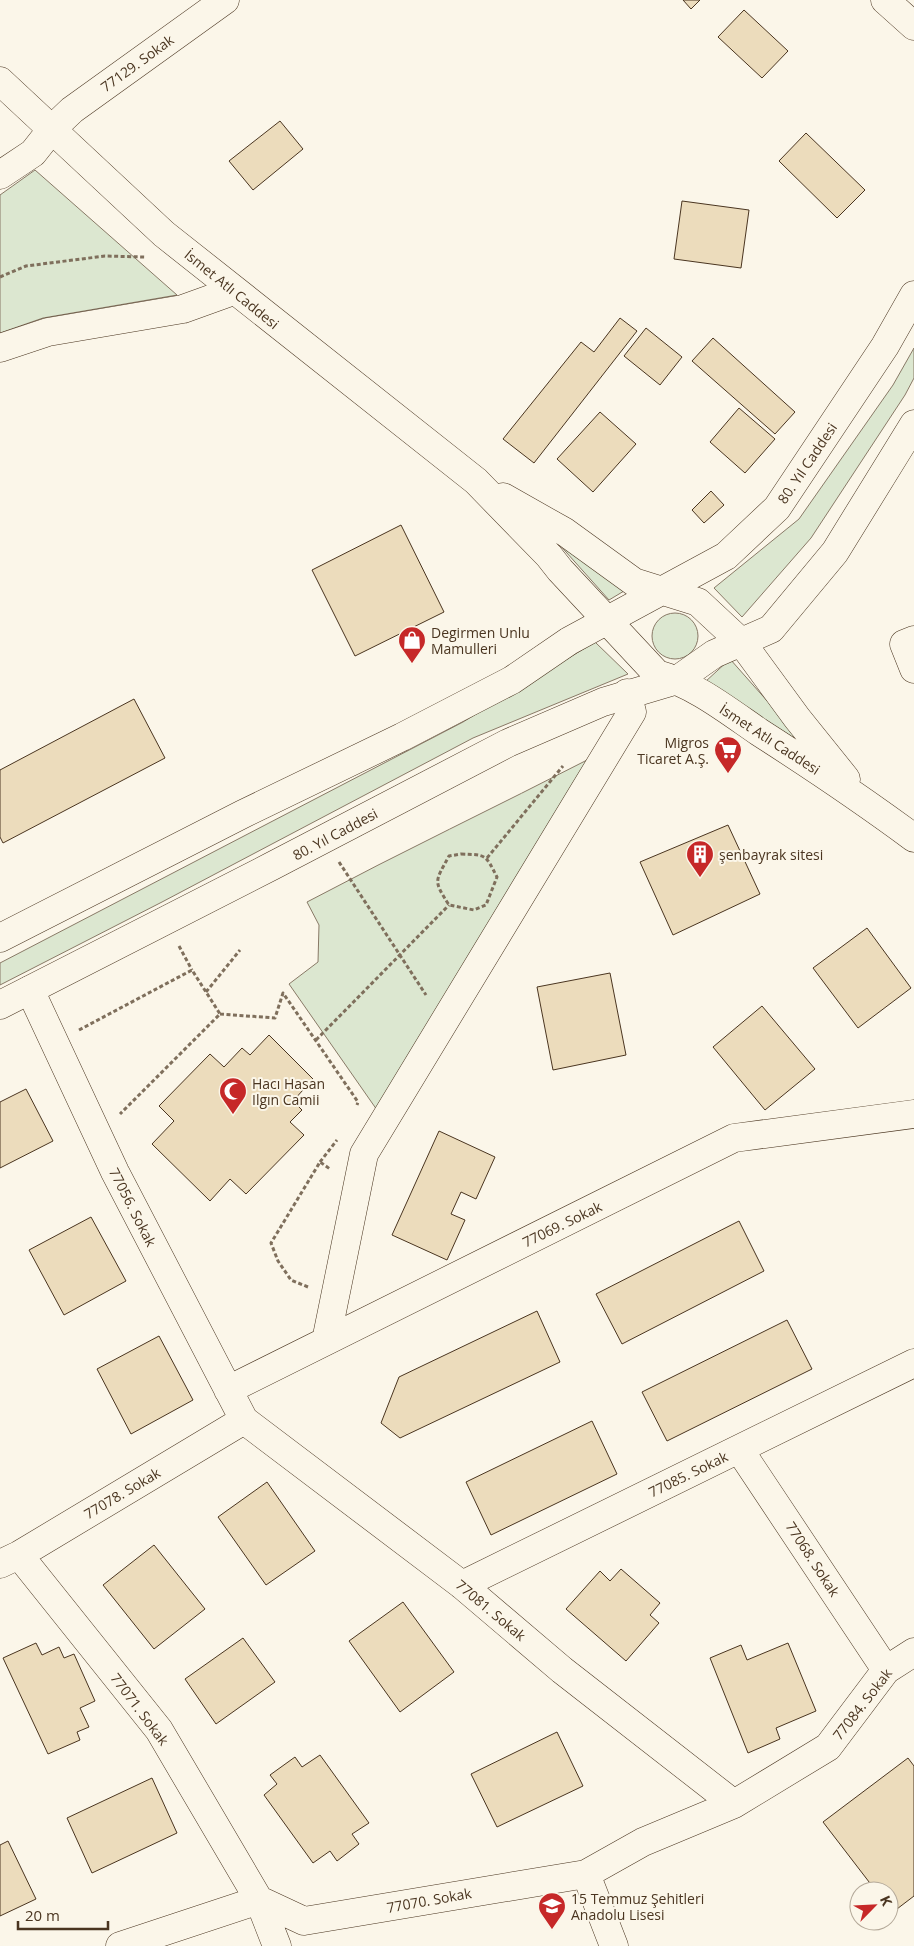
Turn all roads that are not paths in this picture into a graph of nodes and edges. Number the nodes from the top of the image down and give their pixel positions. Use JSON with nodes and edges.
{"nodes":[{"id":1,"x":225,"y":0,"type":"edge"},
{"id":2,"x":885,"y":0,"type":"edge"},
{"id":3,"x":914,"y":26,"type":"edge"},
{"id":4,"x":0,"y":81,"type":"edge"},
{"id":5,"x":52,"y":129,"type":"junction"},
{"id":6,"x":0,"y":175,"type":"edge"},
{"id":7,"x":233,"y":290,"type":"junction"},
{"id":8,"x":914,"y":295,"type":"edge"},
{"id":9,"x":0,"y":348,"type":"edge"},
{"id":10,"x":914,"y":424,"type":"edge"},
{"id":11,"x":476,"y":481,"type":"junction"},
{"id":12,"x":661,"y":592,"type":"junction"},
{"id":13,"x":608,"y":620,"type":"junction"},
{"id":14,"x":742,"y":642,"type":"junction"},
{"id":15,"x":909,"y":642,"type":"edge"},
{"id":16,"x":914,"y":669,"type":"edge"},
{"id":17,"x":677,"y":680,"type":"junction"},
{"id":18,"x":627,"y":693,"type":"junction"},
{"id":19,"x":862,"y":800,"type":"junction"},
{"id":20,"x":914,"y":838,"type":"edge"},
{"id":21,"x":0,"y":938,"type":"edge"},
{"id":22,"x":30,"y":990,"type":"junction"},
{"id":23,"x":0,"y":1006,"type":"edge"},
{"id":24,"x":914,"y":1114,"type":"edge"},
{"id":25,"x":326,"y":1341,"type":"junction"},
{"id":26,"x":914,"y":1363,"type":"edge"},
{"id":27,"x":228,"y":1390,"type":"junction"},
{"id":28,"x":244,"y":1420,"type":"junction"},
{"id":29,"x":740,"y":1449,"type":"junction"},
{"id":30,"x":9,"y":1560,"type":"edge"},
{"id":31,"x":462,"y":1585,"type":"junction"},
{"id":32,"x":914,"y":1652,"type":"edge"},
{"id":33,"x":886,"y":1670,"type":"junction"},
{"id":34,"x":734,"y":1804,"type":"junction"},
{"id":35,"x":586,"y":1874,"type":"junction"},
{"id":36,"x":258,"y":1900,"type":"junction"},
{"id":37,"x":120,"y":1946,"type":"edge"},
{"id":38,"x":277,"y":1946,"type":"edge"},
{"id":39,"x":614,"y":1946,"type":"edge"}],
"edges":[{"from":1,"to":5,"type":"street","name":"77129. Sokak"},
{"from":2,"to":3,"type":"street"},
{"from":4,"to":5,"type":"street","name":"İsmet Atlı Caddesi"},
{"from":5,"to":6,"type":"street","name":"77129. Sokak"},
{"from":5,"to":7,"type":"street","name":"İsmet Atlı Caddesi"},
{"from":7,"to":9,"type":"street"},
{"from":7,"to":11,"type":"street","name":"İsmet Atlı Caddesi"},
{"from":8,"to":12,"type":"street","name":"80. Yıl Caddesi"},
{"from":10,"to":14,"type":"street"},
{"from":11,"to":12,"type":"street","name":"İsmet Atlı Caddesi"},
{"from":11,"to":13,"type":"street","name":"İsmet Atlı Caddesi"},
{"from":12,"to":13,"type":"street","name":"80. Yıl Caddesi"},
{"from":12,"to":14,"type":"street","name":"İsmet Atlı Caddesi"},
{"from":13,"to":17,"type":"street","name":"İsmet Atlı Caddesi"},
{"from":13,"to":21,"type":"street"},
{"from":14,"to":17,"type":"street"},
{"from":14,"to":19,"type":"street","name":"İsmet Atlı Caddesi"},
{"from":15,"to":16,"type":"street"},
{"from":17,"to":18,"type":"street","name":"80. Yıl Caddesi"},
{"from":17,"to":19,"type":"street","name":"İsmet Atlı Caddesi"},
{"from":18,"to":22,"type":"street","name":"80. Yıl Caddesi"},
{"from":18,"to":25,"type":"street"},
{"from":19,"to":20,"type":"street","name":"İsmet Atlı Caddesi"},
{"from":22,"to":23,"type":"street","name":"80. Yıl Caddesi"},
{"from":22,"to":27,"type":"street","name":"77056. Sokak"},
{"from":24,"to":25,"type":"street","name":"77069. Sokak"},
{"from":25,"to":27,"type":"street","name":"77069. Sokak"},
{"from":26,"to":29,"type":"street","name":"77085. Sokak"},
{"from":27,"to":28,"type":"street","name":"77056. Sokak"},
{"from":28,"to":30,"type":"street","name":"77078. Sokak"},
{"from":28,"to":31,"type":"street","name":"77081. Sokak"},
{"from":29,"to":31,"type":"street","name":"77085. Sokak"},
{"from":29,"to":33,"type":"street","name":"77068. Sokak"},
{"from":30,"to":36,"type":"street","name":"77071. Sokak"},
{"from":31,"to":34,"type":"street","name":"77081. Sokak"},
{"from":32,"to":33,"type":"street","name":"77084. Sokak"},
{"from":33,"to":34,"type":"street","name":"77084. Sokak"},
{"from":34,"to":35,"type":"street","name":"77070. Sokak"},
{"from":35,"to":36,"type":"street","name":"77070. Sokak"},
{"from":35,"to":39,"type":"street"},
{"from":36,"to":37,"type":"street"},
{"from":36,"to":38,"type":"street","name":"77071. Sokak"}]}
